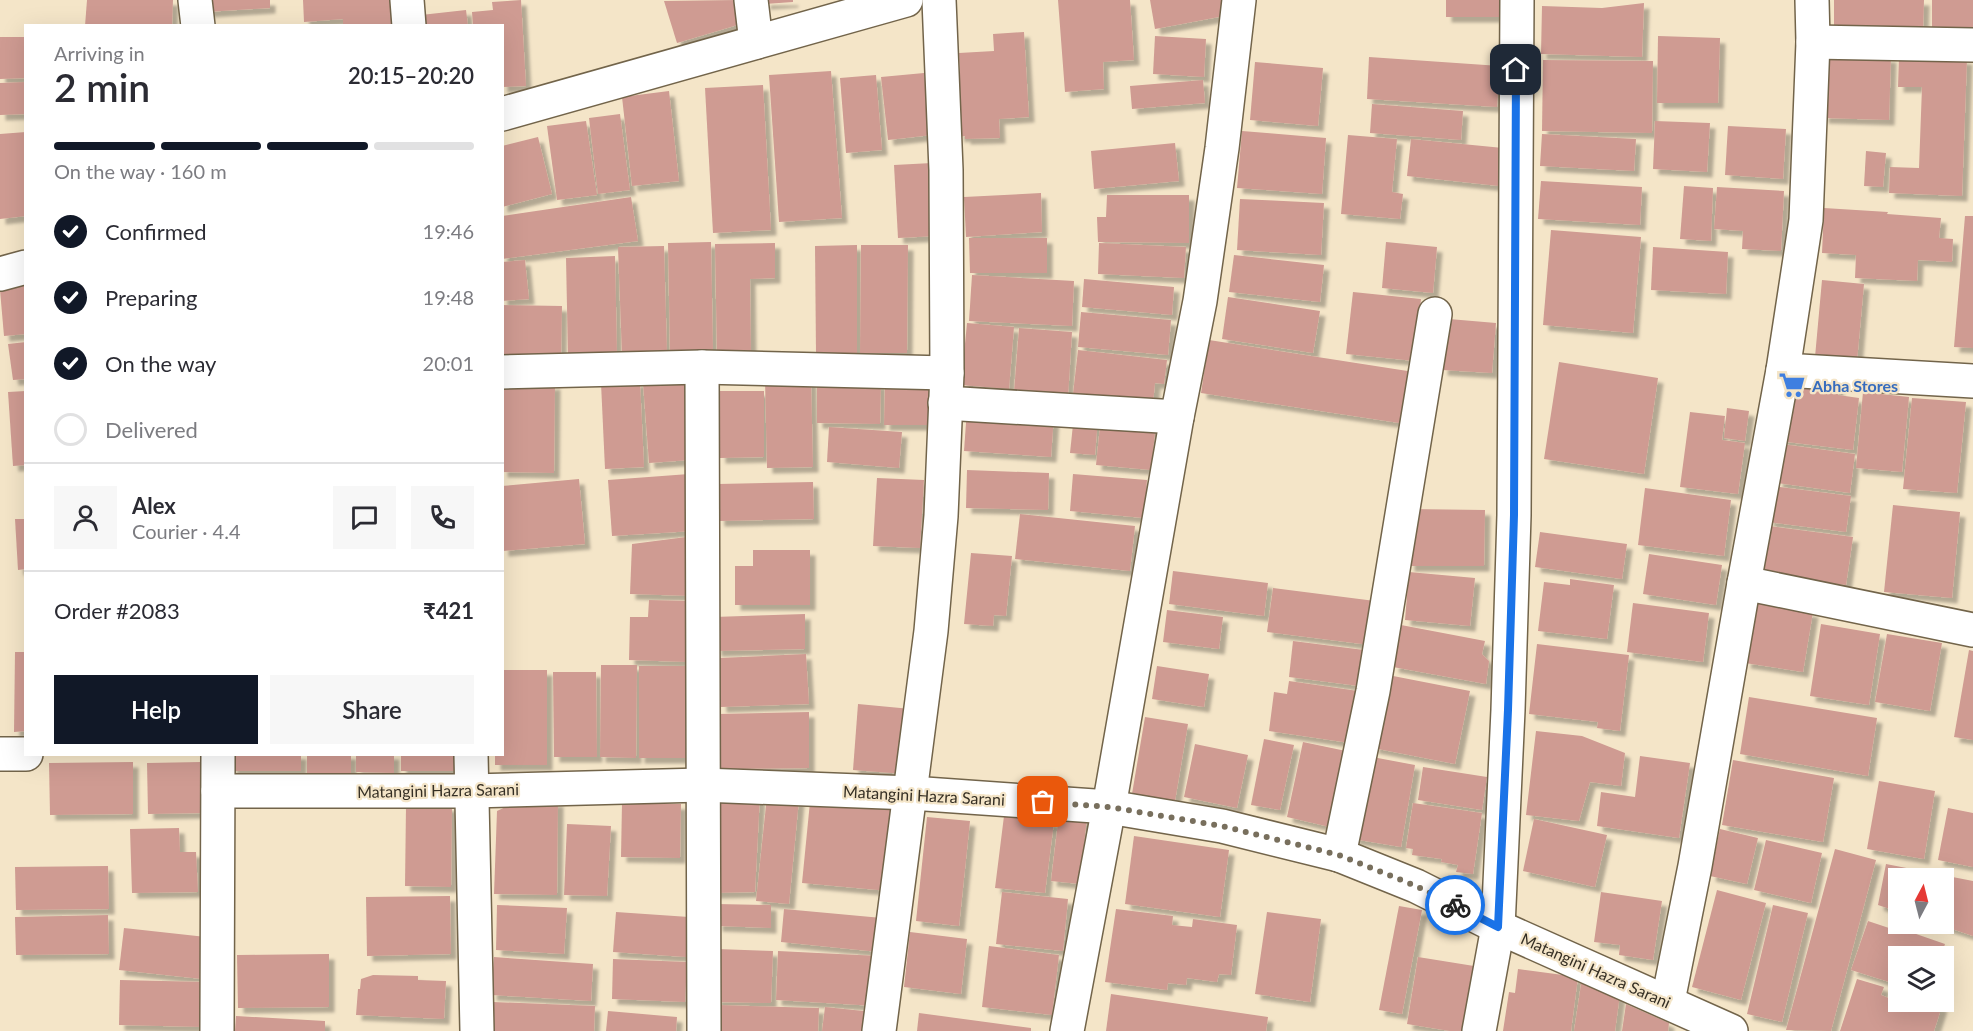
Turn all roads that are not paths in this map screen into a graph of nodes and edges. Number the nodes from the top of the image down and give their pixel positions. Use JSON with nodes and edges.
{"nodes":[{"id":1,"x":195,"y":0,"type":"edge"},
{"id":2,"x":407,"y":0,"type":"edge"},
{"id":3,"x":751,"y":0,"type":"edge"},
{"id":4,"x":906,"y":0,"type":"edge"},
{"id":5,"x":939,"y":0,"type":"edge"},
{"id":6,"x":1239,"y":0,"type":"edge"},
{"id":7,"x":1517,"y":0,"type":"edge"},
{"id":8,"x":1812,"y":0,"type":"edge"},
{"id":9,"x":198,"y":24,"type":"edge"},
{"id":10,"x":409,"y":24,"type":"edge"},
{"id":11,"x":756,"y":42,"type":"junction"},
{"id":12,"x":1813,"y":42,"type":"junction"},
{"id":13,"x":1973,"y":45,"type":"edge"},
{"id":14,"x":504,"y":113,"type":"edge"},
{"id":15,"x":24,"y":268,"type":"edge"},
{"id":16,"x":0,"y":274,"type":"edge"},
{"id":17,"x":1435,"y":314,"type":"dead end"},
{"id":18,"x":702,"y":367,"type":"junction"},
{"id":19,"x":1784,"y":370,"type":"junction"},
{"id":20,"x":504,"y":372,"type":"edge"},
{"id":21,"x":1973,"y":381,"type":"edge"},
{"id":22,"x":946,"y":388,"type":"junction"},
{"id":23,"x":1176,"y":417,"type":"junction"},
{"id":24,"x":1744,"y":583,"type":"junction"},
{"id":25,"x":1973,"y":630,"type":"edge"},
{"id":26,"x":0,"y":754,"type":"edge"},
{"id":27,"x":24,"y":754,"type":"edge"},
{"id":28,"x":218,"y":756,"type":"edge"},
{"id":29,"x":471,"y":756,"type":"edge"},
{"id":30,"x":702,"y":784,"type":"junction"},
{"id":31,"x":218,"y":791,"type":"junction"},
{"id":32,"x":471,"y":791,"type":"junction"},
{"id":33,"x":911,"y":793,"type":"junction"},
{"id":34,"x":1109,"y":807,"type":"junction"},
{"id":35,"x":1339,"y":855,"type":"junction"},
{"id":36,"x":1498,"y":927,"type":"junction"},
{"id":37,"x":1668,"y":1001,"type":"junction"},
{"id":38,"x":217,"y":1031,"type":"edge"},
{"id":39,"x":477,"y":1031,"type":"edge"},
{"id":40,"x":704,"y":1031,"type":"edge"},
{"id":41,"x":879,"y":1031,"type":"edge"},
{"id":42,"x":1067,"y":1031,"type":"edge"},
{"id":43,"x":1479,"y":1031,"type":"edge"},
{"id":44,"x":1731,"y":1031,"type":"edge"}],
"edges":[{"from":1,"to":9,"type":"street"},
{"from":2,"to":10,"type":"street"},
{"from":3,"to":11,"type":"street"},
{"from":4,"to":11,"type":"street"},
{"from":5,"to":22,"type":"street"},
{"from":6,"to":23,"type":"street"},
{"from":7,"to":36,"type":"street"},
{"from":8,"to":12,"type":"street"},
{"from":11,"to":14,"type":"street"},
{"from":12,"to":13,"type":"street"},
{"from":12,"to":19,"type":"street"},
{"from":15,"to":16,"type":"street"},
{"from":17,"to":35,"type":"street"},
{"from":18,"to":20,"type":"street"},
{"from":18,"to":22,"type":"street"},
{"from":18,"to":30,"type":"street"},
{"from":19,"to":21,"type":"street"},
{"from":19,"to":24,"type":"street"},
{"from":22,"to":23,"type":"street"},
{"from":22,"to":33,"type":"street"},
{"from":23,"to":34,"type":"street"},
{"from":24,"to":25,"type":"street"},
{"from":24,"to":37,"type":"street"},
{"from":26,"to":27,"type":"street"},
{"from":28,"to":31,"type":"street"},
{"from":29,"to":32,"type":"street"},
{"from":30,"to":32,"type":"street","name":"Matangini Hazra Sarani"},
{"from":30,"to":33,"type":"street","name":"Matangini Hazra Sarani"},
{"from":30,"to":40,"type":"street"},
{"from":31,"to":32,"type":"street","name":"Matangini Hazra Sarani"},
{"from":31,"to":38,"type":"street"},
{"from":32,"to":39,"type":"street"},
{"from":33,"to":34,"type":"street","name":"Matangini Hazra Sarani"},
{"from":33,"to":41,"type":"street"},
{"from":34,"to":35,"type":"street","name":"Matangini Hazra Sarani"},
{"from":34,"to":42,"type":"street"},
{"from":35,"to":36,"type":"street","name":"Matangini Hazra Sarani"},
{"from":36,"to":37,"type":"street","name":"Matangini Hazra Sarani"},
{"from":36,"to":43,"type":"street"},
{"from":37,"to":44,"type":"street","name":"Matangini Hazra Sarani"}]}
